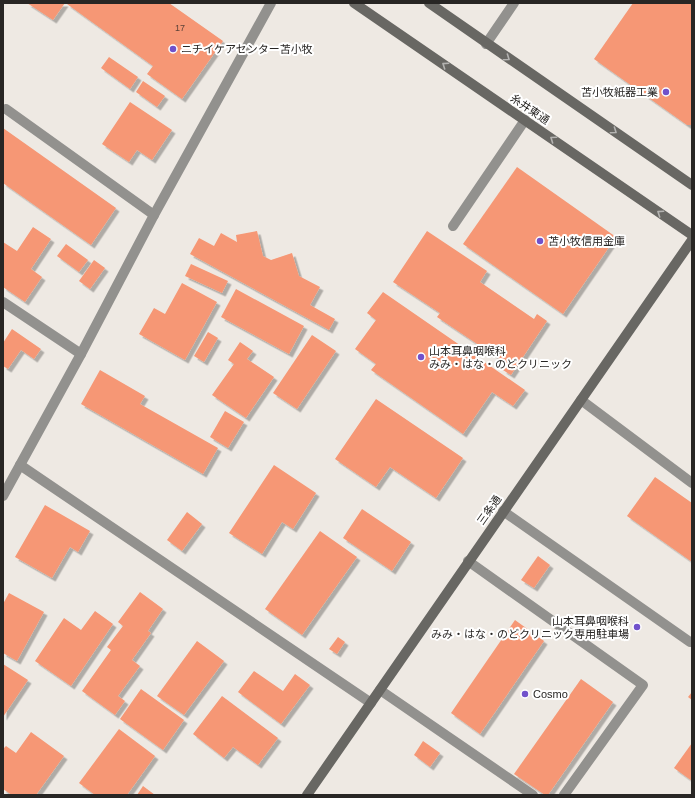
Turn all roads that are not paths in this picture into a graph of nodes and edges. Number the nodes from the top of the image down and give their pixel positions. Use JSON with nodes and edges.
{"nodes":[{"id":1,"x":271,"y":3,"type":"edge"},
{"id":2,"x":354,"y":3,"type":"edge"},
{"id":3,"x":429,"y":3,"type":"edge"},
{"id":4,"x":514,"y":3,"type":"edge"},
{"id":5,"x":486,"y":44,"type":"junction"},
{"id":6,"x":6,"y":109,"type":"dead end"},
{"id":7,"x":525,"y":120,"type":"junction"},
{"id":8,"x":692,"y":185,"type":"edge"},
{"id":9,"x":154,"y":215,"type":"junction"},
{"id":10,"x":454,"y":226,"type":"dead end"},
{"id":11,"x":692,"y":235,"type":"edge"},
{"id":12,"x":692,"y":240,"type":"edge"},
{"id":13,"x":3,"y":302,"type":"edge"},
{"id":14,"x":81,"y":354,"type":"junction"},
{"id":15,"x":580,"y":400,"type":"junction"},
{"id":16,"x":20,"y":465,"type":"junction"},
{"id":17,"x":692,"y":482,"type":"edge"},
{"id":18,"x":3,"y":496,"type":"edge"},
{"id":19,"x":502,"y":511,"type":"junction"},
{"id":20,"x":468,"y":562,"type":"junction"},
{"id":21,"x":690,"y":642,"type":"dead end"},
{"id":22,"x":380,"y":690,"type":"junction"},
{"id":23,"x":371,"y":703,"type":"junction"},
{"id":24,"x":307,"y":795,"type":"edge"},
{"id":25,"x":533,"y":795,"type":"edge"},
{"id":26,"x":564,"y":795,"type":"edge"}],
"edges":[{"from":1,"to":9,"type":"street"},
{"from":7,"to":2,"type":"street","name":"糸井東通","one_way":true},
{"from":3,"to":5,"type":"street"},
{"from":4,"to":5,"type":"street"},
{"from":5,"to":8,"type":"street","one_way":true},
{"from":6,"to":9,"type":"street"},
{"from":7,"to":10,"type":"street"},
{"from":11,"to":7,"type":"street","name":"糸井東通","one_way":true},
{"from":9,"to":14,"type":"street"},
{"from":12,"to":15,"type":"street","name":"三条通"},
{"from":13,"to":14,"type":"street"},
{"from":14,"to":16,"type":"street"},
{"from":15,"to":17,"type":"street"},
{"from":15,"to":19,"type":"street","name":"三条通"},
{"from":16,"to":18,"type":"street"},
{"from":16,"to":23,"type":"street"},
{"from":19,"to":20,"type":"street","name":"三条通"},
{"from":19,"to":21,"type":"street"},
{"from":20,"to":22,"type":"street","name":"三条通"},
{"from":20,"to":26,"type":"street"},
{"from":22,"to":23,"type":"street","name":"三条通"},
{"from":22,"to":25,"type":"street"},
{"from":23,"to":24,"type":"street","name":"三条通"}]}
